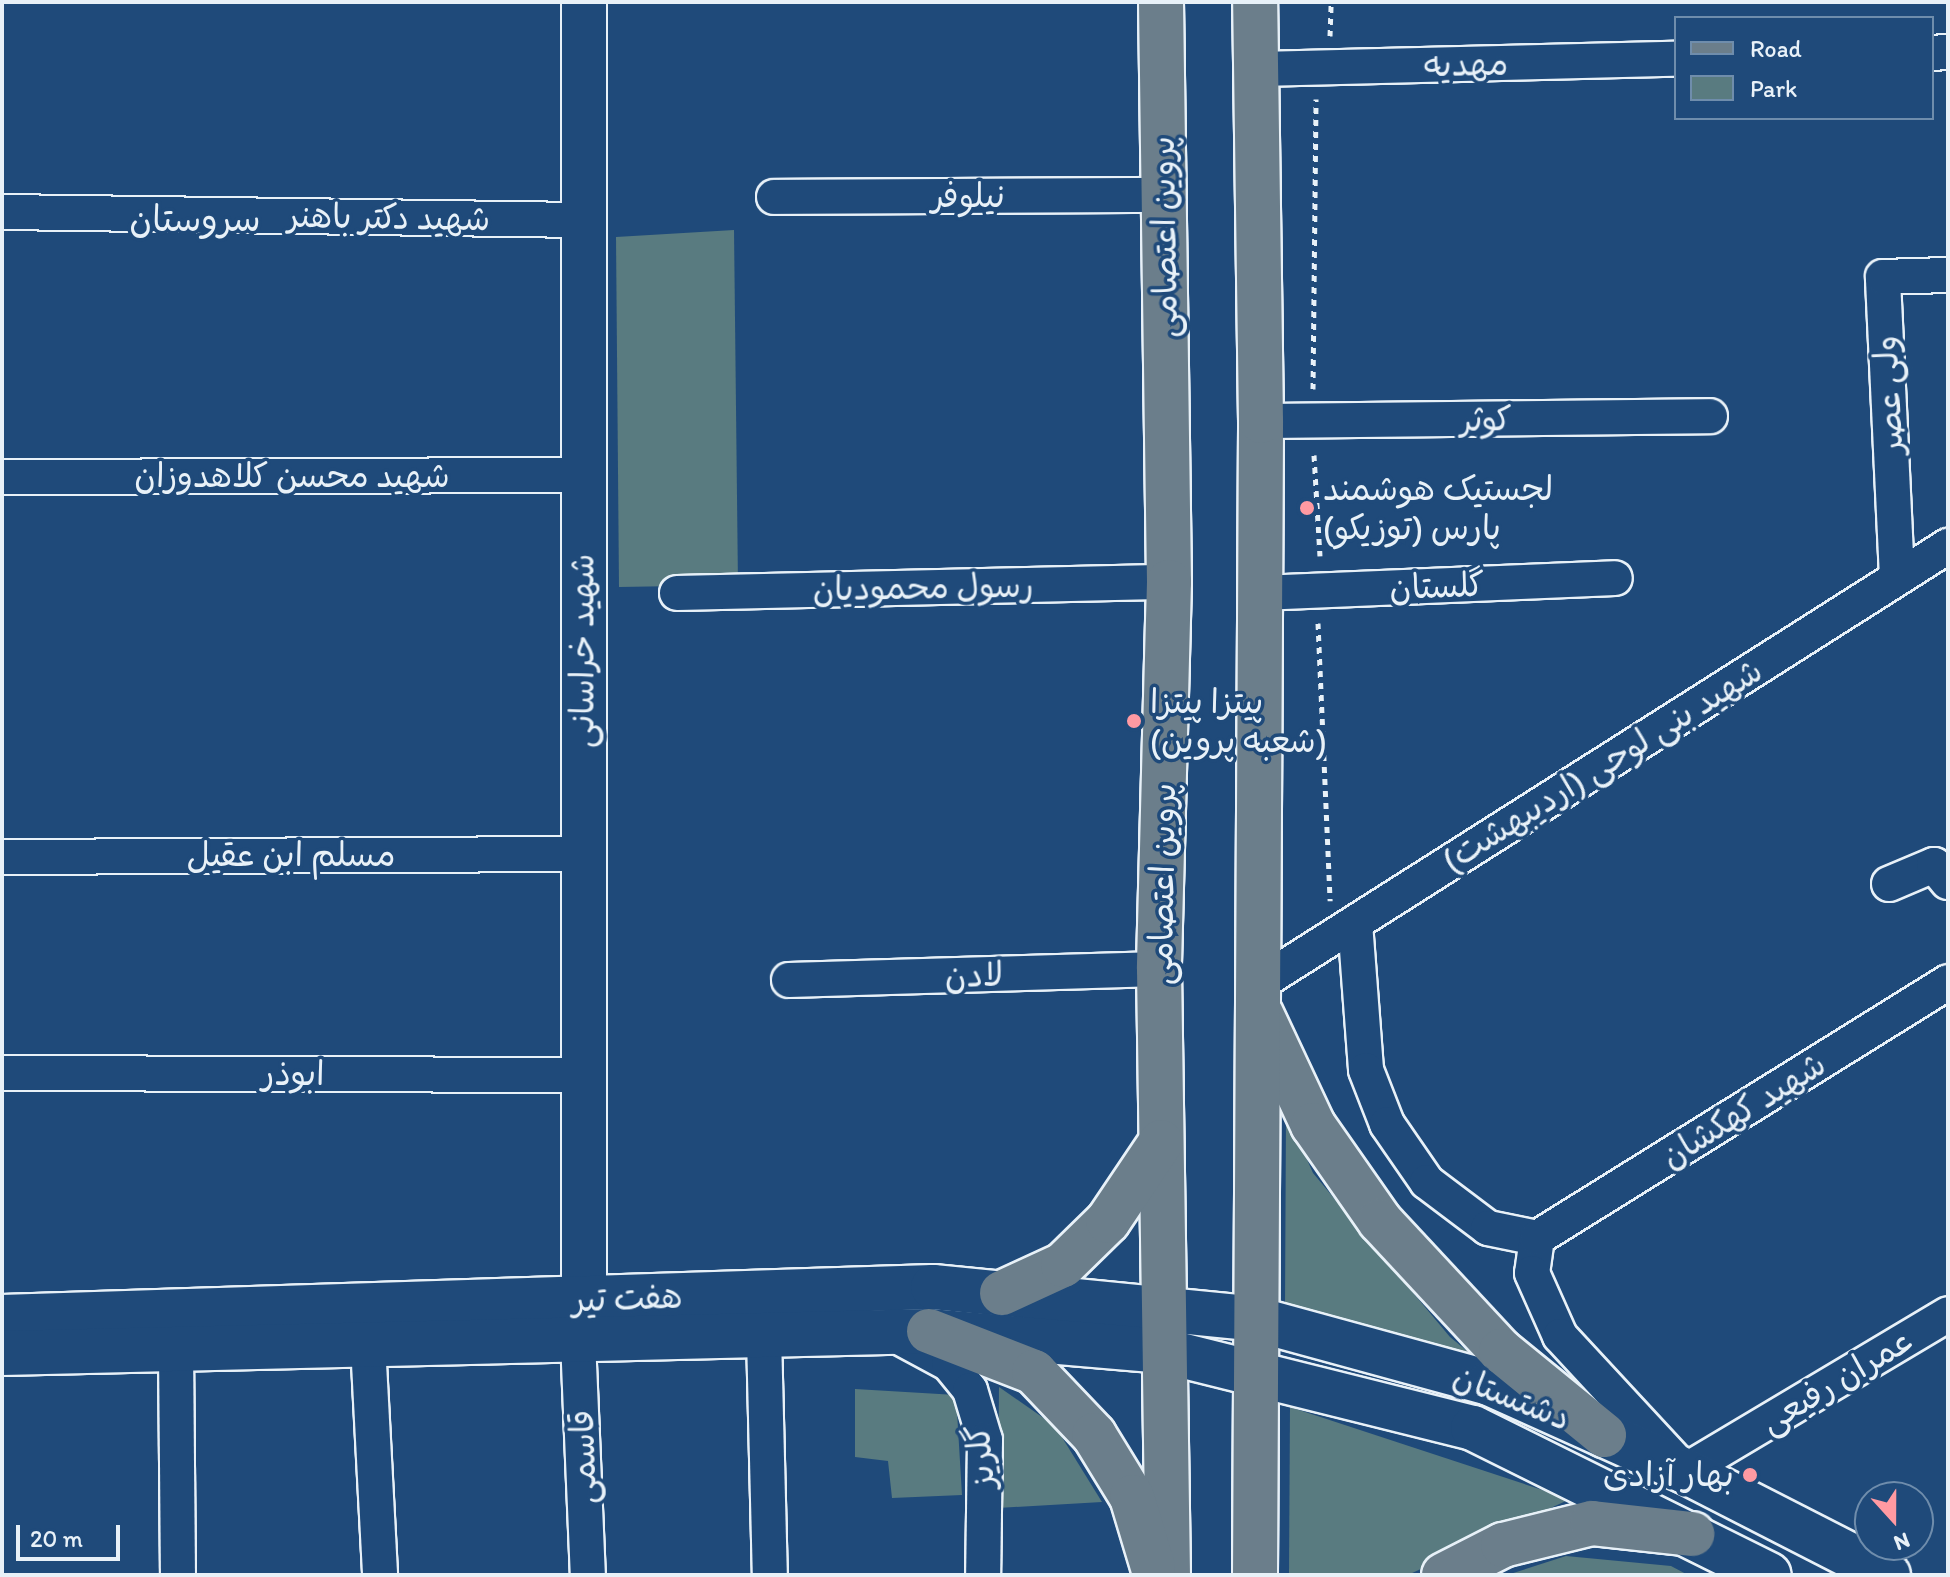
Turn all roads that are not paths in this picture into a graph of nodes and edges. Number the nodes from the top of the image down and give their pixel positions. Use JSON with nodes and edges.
{"nodes":[{"id":1,"x":584,"y":2,"type":"edge"},
{"id":2,"x":1161,"y":2,"type":"edge"},
{"id":3,"x":1255,"y":2,"type":"edge"},
{"id":4,"x":1674,"y":59,"type":"edge"},
{"id":5,"x":1256,"y":69,"type":"junction"},
{"id":6,"x":1163,"y":195,"type":"junction"},
{"id":7,"x":774,"y":197,"type":"dead end"},
{"id":8,"x":2,"y":212,"type":"edge"},
{"id":9,"x":584,"y":220,"type":"junction"},
{"id":10,"x":1948,"y":275,"type":"edge"},
{"id":11,"x":1710,"y":416,"type":"dead end"},
{"id":12,"x":1261,"y":421,"type":"junction"},
{"id":13,"x":582,"y":475,"type":"junction"},
{"id":14,"x":2,"y":477,"type":"edge"},
{"id":15,"x":1948,"y":546,"type":"edge"},
{"id":16,"x":1897,"y":577,"type":"junction"},
{"id":17,"x":1615,"y":578,"type":"dead end"},
{"id":18,"x":1169,"y":582,"type":"junction"},
{"id":19,"x":677,"y":593,"type":"dead end"},
{"id":20,"x":1260,"y":593,"type":"junction"},
{"id":21,"x":580,"y":854,"type":"junction"},
{"id":22,"x":2,"y":857,"type":"edge"},
{"id":23,"x":1948,"y":882,"type":"edge"},
{"id":24,"x":1889,"y":884,"type":"dead end"},
{"id":25,"x":1343,"y":930,"type":"junction"},
{"id":26,"x":1159,"y":969,"type":"junction"},
{"id":27,"x":789,"y":980,"type":"dead end"},
{"id":28,"x":1948,"y":982,"type":"edge"},
{"id":29,"x":1257,"y":995,"type":"junction"},
{"id":30,"x":2,"y":1073,"type":"edge"},
{"id":31,"x":584,"y":1075,"type":"junction"},
{"id":32,"x":1161,"y":1142,"type":"junction"},
{"id":33,"x":1537,"y":1238,"type":"junction"},
{"id":34,"x":900,"y":1288,"type":"junction"},
{"id":35,"x":1002,"y":1293,"type":"junction"},
{"id":36,"x":1162,"y":1308,"type":"junction"},
{"id":37,"x":1948,"y":1314,"type":"edge"},
{"id":38,"x":2,"y":1317,"type":"edge"},
{"id":39,"x":1252,"y":1318,"type":"junction"},
{"id":40,"x":581,"y":1320,"type":"junction"},
{"id":41,"x":910,"y":1332,"type":"junction"},
{"id":42,"x":764,"y":1336,"type":"junction"},
{"id":43,"x":368,"y":1344,"type":"junction"},
{"id":44,"x":176,"y":1349,"type":"junction"},
{"id":45,"x":1164,"y":1351,"type":"junction"},
{"id":46,"x":2,"y":1353,"type":"edge"},
{"id":47,"x":1250,"y":1370,"type":"junction"},
{"id":48,"x":1516,"y":1395,"type":"junction"},
{"id":49,"x":1604,"y":1435,"type":"junction"},
{"id":50,"x":1494,"y":1438,"type":"junction"},
{"id":51,"x":1685,"y":1471,"type":"junction"},
{"id":52,"x":1692,"y":1534,"type":"junction"},
{"id":53,"x":178,"y":1575,"type":"edge"},
{"id":54,"x":380,"y":1575,"type":"edge"},
{"id":55,"x":588,"y":1575,"type":"edge"},
{"id":56,"x":770,"y":1575,"type":"edge"},
{"id":57,"x":983,"y":1575,"type":"edge"},
{"id":58,"x":1155,"y":1575,"type":"edge"},
{"id":59,"x":1168,"y":1575,"type":"edge"},
{"id":60,"x":1255,"y":1575,"type":"edge"},
{"id":61,"x":1444,"y":1575,"type":"edge"},
{"id":62,"x":1769,"y":1575,"type":"edge"},
{"id":63,"x":1888,"y":1575,"type":"edge"}],
"edges":[{"from":1,"to":9,"type":"street","name":"شهید خراسانی"},
{"from":2,"to":6,"type":"main road","name":"پروین اعتصامی"},
{"from":3,"to":5,"type":"main road"},
{"from":4,"to":5,"type":"street","name":"مهدیه"},
{"from":5,"to":12,"type":"main road"},
{"from":6,"to":7,"type":"street","name":"نیلوفر"},
{"from":6,"to":18,"type":"main road","name":"پروین اعتصامی"},
{"from":8,"to":9,"type":"street","name":"شهید دکتر باهنر"},
{"from":9,"to":13,"type":"street","name":"شهید خراسانی"},
{"from":10,"to":16,"type":"street","name":"ولی عصر"},
{"from":11,"to":12,"type":"street","name":"کوثر"},
{"from":12,"to":20,"type":"main road"},
{"from":13,"to":14,"type":"street","name":"شهید محسن کلاهدوزان"},
{"from":13,"to":21,"type":"street","name":"شهید خراسانی"},
{"from":15,"to":16,"type":"street","name":"شهید بنی لوحی (اردیبهشت)"},
{"from":16,"to":25,"type":"street","name":"شهید بنی لوحی (اردیبهشت)"},
{"from":17,"to":20,"type":"street","name":"گلستان"},
{"from":18,"to":19,"type":"street","name":"رسول محمودیان"},
{"from":18,"to":26,"type":"main road","name":"پروین اعتصامی"},
{"from":20,"to":29,"type":"main road"},
{"from":21,"to":22,"type":"street","name":"مسلم ابن عقیل"},
{"from":21,"to":31,"type":"street","name":"شهید خراسانی"},
{"from":23,"to":24,"type":"street"},
{"from":25,"to":29,"type":"street","name":"شهید بنی لوحی (اردیبهشت)"},
{"from":25,"to":33,"type":"street"},
{"from":26,"to":27,"type":"street","name":"لادن"},
{"from":26,"to":32,"type":"main road","name":"پروین اعتصامی"},
{"from":28,"to":33,"type":"street","name":"شهید کهکشان"},
{"from":29,"to":39,"type":"main road"},
{"from":29,"to":49,"type":"main road"},
{"from":30,"to":31,"type":"street","name":"ابوذر"},
{"from":31,"to":40,"type":"street","name":"شهید خراسانی"},
{"from":32,"to":35,"type":"main road"},
{"from":32,"to":36,"type":"main road","name":"پروین اعتصامی"},
{"from":33,"to":51,"type":"street"},
{"from":34,"to":35,"type":"street","name":"هفت تیر"},
{"from":34,"to":40,"type":"street","name":"هفت تیر"},
{"from":34,"to":41,"type":"street"},
{"from":35,"to":36,"type":"street","name":"هفت تیر"},
{"from":36,"to":39,"type":"street","name":"هفت تیر"},
{"from":36,"to":45,"type":"main road","name":"پروین اعتصامی"},
{"from":37,"to":51,"type":"street","name":"عمران رفیعی"},
{"from":38,"to":40,"type":"street","name":"هفت تیر"},
{"from":39,"to":47,"type":"main road"},
{"from":39,"to":48,"type":"street","name":"دشتستان"},
{"from":40,"to":42,"type":"street","name":"هفت تیر"},
{"from":40,"to":43,"type":"street","name":"هفت تیر"},
{"from":40,"to":55,"type":"street","name":"قاسمی"},
{"from":41,"to":42,"type":"street","name":"هفت تیر"},
{"from":41,"to":45,"type":"street","name":"هفت تیر"},
{"from":41,"to":57,"type":"street","name":"گلریز"},
{"from":41,"to":58,"type":"main road"},
{"from":42,"to":56,"type":"street"},
{"from":43,"to":44,"type":"street","name":"هفت تیر"},
{"from":43,"to":54,"type":"street"},
{"from":44,"to":46,"type":"street","name":"هفت تیر"},
{"from":44,"to":53,"type":"street"},
{"from":45,"to":47,"type":"street","name":"هفت تیر"},
{"from":45,"to":59,"type":"main road","name":"پروین اعتصامی"},
{"from":47,"to":50,"type":"street","name":"دشتستان"},
{"from":47,"to":60,"type":"main road"},
{"from":48,"to":49,"type":"street","name":"دشتستان"},
{"from":48,"to":50,"type":"street"},
{"from":49,"to":51,"type":"street","name":"دشتستان"},
{"from":50,"to":52,"type":"street","name":"دشتستان"},
{"from":51,"to":63,"type":"street","name":"دشتستان"},
{"from":52,"to":61,"type":"main road"},
{"from":52,"to":62,"type":"street","name":"دشتستان"}]}
